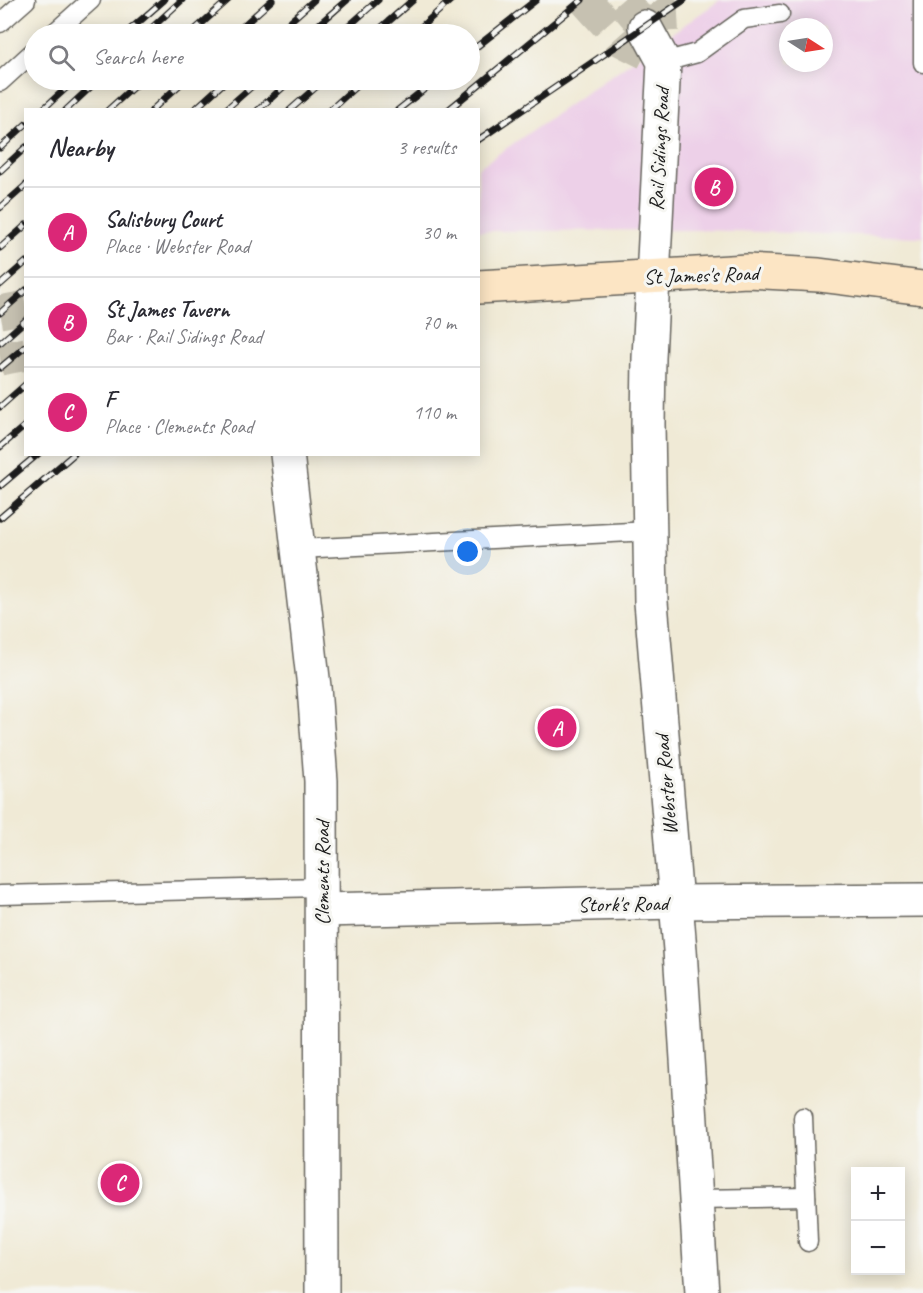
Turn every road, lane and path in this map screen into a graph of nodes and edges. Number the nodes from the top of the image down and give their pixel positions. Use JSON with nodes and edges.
{"nodes":[{"id":1,"x":26,"y":0,"type":"edge"},
{"id":2,"x":91,"y":0,"type":"edge"},
{"id":3,"x":923,"y":0,"type":"edge"},
{"id":4,"x":780,"y":14,"type":"dead end"},
{"id":5,"x":0,"y":23,"type":"edge"},
{"id":6,"x":64,"y":24,"type":"edge"},
{"id":7,"x":645,"y":27,"type":"tunnel mouth"},
{"id":8,"x":24,"y":60,"type":"edge"},
{"id":9,"x":664,"y":63,"type":"junction"},
{"id":10,"x":923,"y":63,"type":"edge"},
{"id":11,"x":0,"y":82,"type":"edge"},
{"id":12,"x":653,"y":276,"type":"junction"},
{"id":13,"x":480,"y":287,"type":"edge"},
{"id":14,"x":923,"y":288,"type":"edge"},
{"id":15,"x":287,"y":456,"type":"edge"},
{"id":16,"x":650,"y":531,"type":"junction"},
{"id":17,"x":298,"y":549,"type":"junction"},
{"id":18,"x":0,"y":895,"type":"edge"},
{"id":19,"x":322,"y":898,"type":"junction"},
{"id":20,"x":923,"y":900,"type":"edge"},
{"id":21,"x":676,"y":902,"type":"junction"},
{"id":22,"x":803,"y":1117,"type":"dead end"},
{"id":23,"x":806,"y":1197,"type":"junction"},
{"id":24,"x":697,"y":1199,"type":"junction"},
{"id":25,"x":808,"y":1242,"type":"dead end"},
{"id":26,"x":322,"y":1293,"type":"edge"},
{"id":27,"x":702,"y":1293,"type":"edge"}],
"edges":[{"from":1,"to":5,"type":"lane"},
{"from":2,"to":6,"type":"lane"},
{"from":3,"to":10,"type":"lane"},
{"from":4,"to":9,"type":"lane"},
{"from":7,"to":9,"type":"street","name":"Rail Sidings Road"},
{"from":8,"to":11,"type":"lane"},
{"from":9,"to":12,"type":"street","name":"Rail Sidings Road"},
{"from":12,"to":13,"type":"street","name":"St James's Road"},
{"from":12,"to":14,"type":"street","name":"St James's Road"},
{"from":12,"to":16,"type":"street","name":"Webster Road"},
{"from":15,"to":17,"type":"street","name":"Clements Road"},
{"from":16,"to":17,"type":"lane"},
{"from":16,"to":21,"type":"street","name":"Webster Road"},
{"from":17,"to":19,"type":"street","name":"Clements Road"},
{"from":18,"to":19,"type":"lane"},
{"from":19,"to":21,"type":"street","name":"Stork's Road"},
{"from":19,"to":26,"type":"street","name":"Clements Road"},
{"from":20,"to":21,"type":"street","name":"Stork's Road"},
{"from":21,"to":24,"type":"street","name":"Webster Road"},
{"from":22,"to":23,"type":"lane"},
{"from":23,"to":24,"type":"lane"},
{"from":23,"to":25,"type":"lane"},
{"from":24,"to":27,"type":"street","name":"Webster Road"}]}
